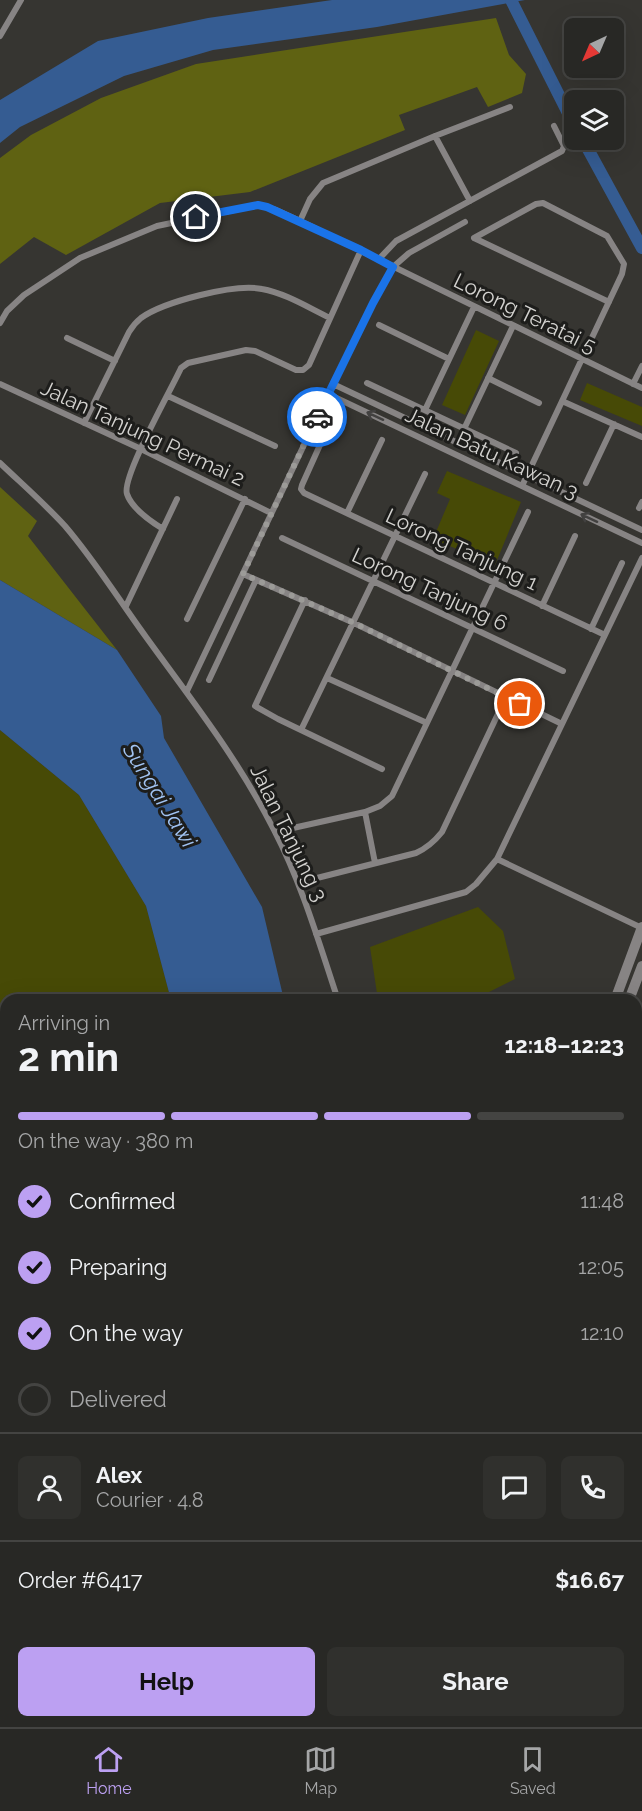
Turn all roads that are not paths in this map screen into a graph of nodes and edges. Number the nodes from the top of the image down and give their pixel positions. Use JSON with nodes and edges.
{"nodes":[{"id":1,"x":21,"y":0,"type":"edge"},
{"id":2,"x":0,"y":36,"type":"edge"},
{"id":3,"x":510,"y":107,"type":"dead end"},
{"id":4,"x":554,"y":126,"type":"dead end"},
{"id":5,"x":435,"y":136,"type":"junction"},
{"id":6,"x":470,"y":201,"type":"junction"},
{"id":7,"x":300,"y":221,"type":"junction"},
{"id":8,"x":465,"y":222,"type":"dead end"},
{"id":9,"x":361,"y":250,"type":"junction"},
{"id":10,"x":379,"y":259,"type":"junction"},
{"id":11,"x":393,"y":267,"type":"junction"},
{"id":12,"x":609,"y":302,"type":"junction"},
{"id":13,"x":474,"y":307,"type":"junction"},
{"id":14,"x":330,"y":318,"type":"junction"},
{"id":15,"x":0,"y":323,"type":"edge"},
{"id":16,"x":379,"y":325,"type":"dead end"},
{"id":17,"x":513,"y":326,"type":"junction"},
{"id":18,"x":67,"y":338,"type":"dead end"},
{"id":19,"x":449,"y":358,"type":"junction"},
{"id":20,"x":582,"y":359,"type":"junction"},
{"id":21,"x":115,"y":361,"type":"junction"},
{"id":22,"x":642,"y":366,"type":"edge"},
{"id":23,"x":488,"y":378,"type":"junction"},
{"id":24,"x":367,"y":382,"type":"dead end"},
{"id":25,"x":0,"y":384,"type":"edge"},
{"id":26,"x":333,"y":384,"type":"junction"},
{"id":27,"x":633,"y":384,"type":"junction"},
{"id":28,"x":642,"y":388,"type":"edge"},
{"id":29,"x":328,"y":394,"type":"junction"},
{"id":30,"x":168,"y":396,"type":"junction"},
{"id":31,"x":562,"y":401,"type":"junction"},
{"id":32,"x":539,"y":403,"type":"dead end"},
{"id":33,"x":425,"y":410,"type":"junction"},
{"id":34,"x":333,"y":416,"type":"dead end"},
{"id":35,"x":84,"y":423,"type":"junction"},
{"id":36,"x":614,"y":424,"type":"junction"},
{"id":37,"x":464,"y":429,"type":"junction"},
{"id":38,"x":642,"y":437,"type":"edge"},
{"id":39,"x":382,"y":440,"type":"dead end"},
{"id":40,"x":275,"y":446,"type":"dead end"},
{"id":41,"x":141,"y":449,"type":"junction"},
{"id":42,"x":516,"y":453,"type":"dead end"},
{"id":43,"x":0,"y":463,"type":"edge"},
{"id":44,"x":425,"y":474,"type":"dead end"},
{"id":45,"x":526,"y":475,"type":"junction"},
{"id":46,"x":586,"y":483,"type":"dead end"},
{"id":47,"x":522,"y":486,"type":"junction"},
{"id":48,"x":177,"y":499,"type":"dead end"},
{"id":49,"x":245,"y":500,"type":"junction"},
{"id":50,"x":271,"y":513,"type":"junction"},
{"id":51,"x":347,"y":513,"type":"junction"},
{"id":52,"x":528,"y":513,"type":"dead end"},
{"id":53,"x":163,"y":529,"type":"junction"},
{"id":54,"x":642,"y":530,"type":"edge"},
{"id":55,"x":395,"y":536,"type":"junction"},
{"id":56,"x":575,"y":536,"type":"dead end"},
{"id":57,"x":282,"y":538,"type":"dead end"},
{"id":58,"x":642,"y":543,"type":"edge"},
{"id":59,"x":642,"y":558,"type":"edge"},
{"id":60,"x":622,"y":563,"type":"dead end"},
{"id":61,"x":243,"y":574,"type":"junction"},
{"id":62,"x":256,"y":580,"type":"junction"},
{"id":63,"x":374,"y":581,"type":"junction"},
{"id":64,"x":494,"y":583,"type":"junction"},
{"id":65,"x":305,"y":600,"type":"junction"},
{"id":66,"x":126,"y":606,"type":"junction"},
{"id":67,"x":542,"y":606,"type":"junction"},
{"id":68,"x":187,"y":620,"type":"dead end"},
{"id":69,"x":354,"y":623,"type":"junction"},
{"id":70,"x":473,"y":628,"type":"junction"},
{"id":71,"x":591,"y":629,"type":"junction"},
{"id":72,"x":605,"y":635,"type":"junction"},
{"id":73,"x":451,"y":671,"type":"junction"},
{"id":74,"x":563,"y":671,"type":"dead end"},
{"id":75,"x":327,"y":678,"type":"junction"},
{"id":76,"x":209,"y":680,"type":"dead end"},
{"id":77,"x":187,"y":691,"type":"junction"},
{"id":78,"x":506,"y":697,"type":"junction"},
{"id":79,"x":427,"y":723,"type":"junction"},
{"id":80,"x":562,"y":724,"type":"junction"},
{"id":81,"x":301,"y":730,"type":"junction"},
{"id":82,"x":382,"y":769,"type":"dead end"},
{"id":83,"x":365,"y":812,"type":"junction"},
{"id":84,"x":275,"y":832,"type":"junction"},
{"id":85,"x":497,"y":859,"type":"junction"},
{"id":86,"x":375,"y":863,"type":"junction"},
{"id":87,"x":318,"y":878,"type":"dead end"},
{"id":88,"x":642,"y":927,"type":"edge"},
{"id":89,"x":316,"y":934,"type":"junction"},
{"id":90,"x":642,"y":966,"type":"edge"},
{"id":91,"x":336,"y":994,"type":"edge"},
{"id":92,"x":617,"y":994,"type":"edge"},
{"id":93,"x":631,"y":994,"type":"edge"}],
"edges":[{"from":1,"to":2,"type":"street"},
{"from":3,"to":5,"type":"street"},
{"from":4,"to":6,"type":"street"},
{"from":5,"to":6,"type":"street"},
{"from":5,"to":7,"type":"street"},
{"from":6,"to":10,"type":"street"},
{"from":7,"to":9,"type":"street","name":"Lorong Teratai 5"},
{"from":7,"to":15,"type":"street","name":"Lorong Teratai 5"},
{"from":8,"to":11,"type":"street"},
{"from":9,"to":10,"type":"street","name":"Lorong Teratai 5"},
{"from":9,"to":14,"type":"street"},
{"from":10,"to":11,"type":"street","name":"Lorong Teratai 5"},
{"from":11,"to":13,"type":"street","name":"Lorong Teratai 5"},
{"from":11,"to":26,"type":"street"},
{"from":12,"to":12,"type":"street"},
{"from":12,"to":20,"type":"street"},
{"from":13,"to":17,"type":"street","name":"Lorong Teratai 5"},
{"from":13,"to":19,"type":"street"},
{"from":14,"to":21,"type":"street"},
{"from":14,"to":30,"type":"street"},
{"from":16,"to":19,"type":"street"},
{"from":17,"to":20,"type":"street","name":"Lorong Teratai 5"},
{"from":17,"to":23,"type":"street"},
{"from":18,"to":21,"type":"street"},
{"from":19,"to":33,"type":"street"},
{"from":20,"to":27,"type":"street","name":"Lorong Teratai 5"},
{"from":20,"to":31,"type":"street"},
{"from":21,"to":35,"type":"street"},
{"from":22,"to":27,"type":"street"},
{"from":23,"to":32,"type":"street"},
{"from":23,"to":37,"type":"street"},
{"from":24,"to":33,"type":"street"},
{"from":25,"to":35,"type":"street","name":"Jalan Tanjung Permai 2"},
{"from":26,"to":29,"type":"street"},
{"from":26,"to":45,"type":"street","name":"Jalan Batu Kawan 3"},
{"from":27,"to":28,"type":"street","name":"Lorong Teratai 5"},
{"from":47,"to":29,"type":"street","name":"Jalan Batu Kawan 3","one_way":true},
{"from":29,"to":50,"type":"street"},
{"from":30,"to":40,"type":"street"},
{"from":30,"to":41,"type":"street"},
{"from":31,"to":36,"type":"street"},
{"from":31,"to":45,"type":"street"},
{"from":33,"to":37,"type":"street"},
{"from":34,"to":51,"type":"street","name":"Lorong Tanjung 1"},
{"from":35,"to":41,"type":"street","name":"Jalan Tanjung Permai 2"},
{"from":36,"to":38,"type":"street"},
{"from":36,"to":46,"type":"street"},
{"from":37,"to":42,"type":"street"},
{"from":39,"to":51,"type":"street"},
{"from":41,"to":49,"type":"street","name":"Jalan Tanjung Permai 2"},
{"from":41,"to":53,"type":"street"},
{"from":43,"to":66,"type":"street","name":"Jalan Tanjung 3"},
{"from":44,"to":55,"type":"street"},
{"from":45,"to":47,"type":"street"},
{"from":45,"to":54,"type":"street","name":"Jalan Batu Kawan 3"},
{"from":58,"to":47,"type":"street","name":"Jalan Batu Kawan 3","one_way":true},
{"from":48,"to":53,"type":"street"},
{"from":49,"to":50,"type":"street","name":"Jalan Tanjung Permai 2"},
{"from":49,"to":68,"type":"street"},
{"from":50,"to":61,"type":"street"},
{"from":51,"to":55,"type":"street","name":"Lorong Tanjung 1"},
{"from":52,"to":64,"type":"street"},
{"from":53,"to":66,"type":"street"},
{"from":55,"to":63,"type":"street"},
{"from":55,"to":64,"type":"street","name":"Lorong Tanjung 1"},
{"from":56,"to":67,"type":"street"},
{"from":57,"to":63,"type":"street","name":"Lorong Tanjung 6"},
{"from":59,"to":72,"type":"street"},
{"from":60,"to":71,"type":"street"},
{"from":61,"to":62,"type":"street"},
{"from":61,"to":77,"type":"street"},
{"from":62,"to":65,"type":"street"},
{"from":62,"to":76,"type":"street"},
{"from":63,"to":69,"type":"street"},
{"from":63,"to":70,"type":"street","name":"Lorong Tanjung 6"},
{"from":64,"to":67,"type":"street","name":"Lorong Tanjung 1"},
{"from":64,"to":70,"type":"street"},
{"from":65,"to":69,"type":"street"},
{"from":65,"to":81,"type":"street"},
{"from":66,"to":77,"type":"street","name":"Jalan Tanjung 3"},
{"from":67,"to":71,"type":"street","name":"Lorong Tanjung 1"},
{"from":69,"to":73,"type":"street"},
{"from":69,"to":75,"type":"street"},
{"from":70,"to":73,"type":"street"},
{"from":70,"to":74,"type":"street","name":"Lorong Tanjung 6"},
{"from":71,"to":72,"type":"street","name":"Lorong Tanjung 1"},
{"from":72,"to":80,"type":"street"},
{"from":73,"to":78,"type":"street"},
{"from":73,"to":79,"type":"street"},
{"from":75,"to":79,"type":"street"},
{"from":75,"to":81,"type":"street"},
{"from":77,"to":84,"type":"street","name":"Jalan Tanjung 3"},
{"from":78,"to":80,"type":"street"},
{"from":78,"to":86,"type":"street"},
{"from":79,"to":83,"type":"street"},
{"from":80,"to":85,"type":"street"},
{"from":81,"to":82,"type":"street"},
{"from":83,"to":84,"type":"street"},
{"from":83,"to":86,"type":"street"},
{"from":84,"to":89,"type":"street","name":"Jalan Tanjung 3"},
{"from":85,"to":88,"type":"street"},
{"from":85,"to":89,"type":"street"},
{"from":86,"to":87,"type":"street"},
{"from":88,"to":92,"type":"street"},
{"from":89,"to":91,"type":"street","name":"Jalan Tanjung 3"},
{"from":90,"to":93,"type":"street"}]}
